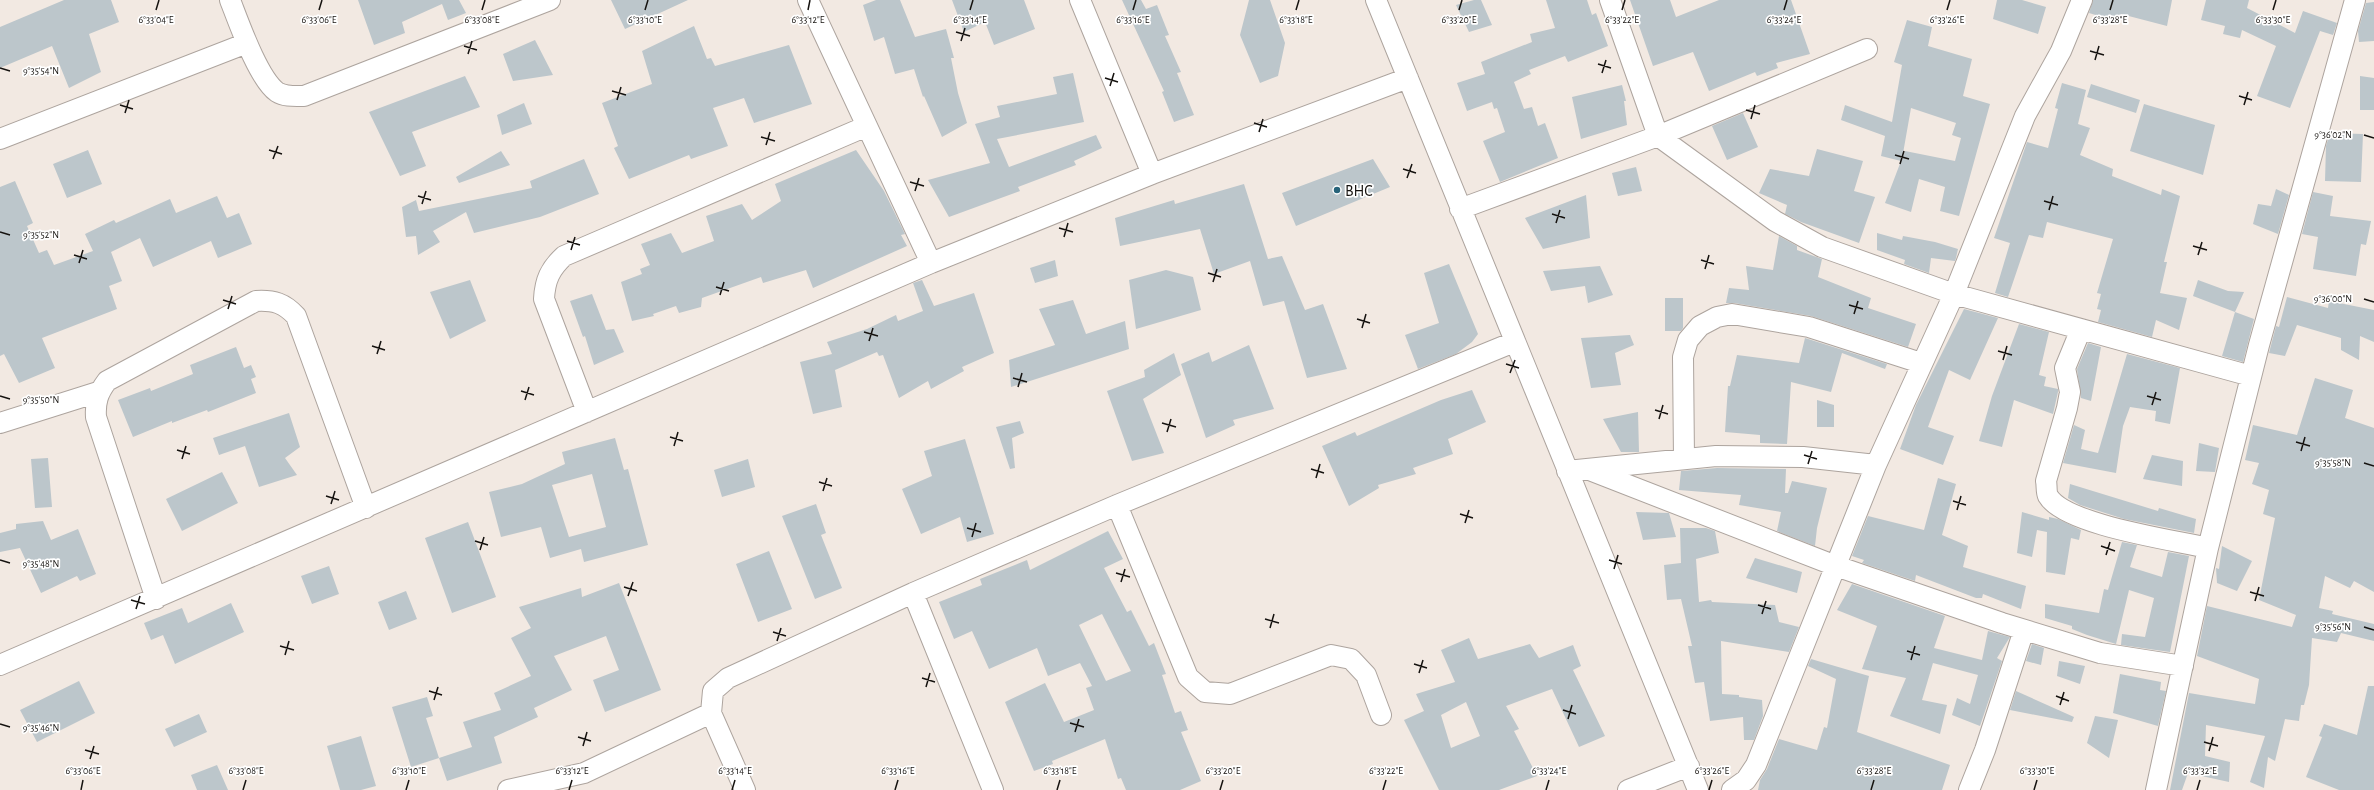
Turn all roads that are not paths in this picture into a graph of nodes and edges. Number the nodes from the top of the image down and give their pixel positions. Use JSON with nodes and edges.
{"nodes":[{"id":1,"x":230,"y":0,"type":"edge"},
{"id":2,"x":550,"y":0,"type":"edge"},
{"id":3,"x":808,"y":0,"type":"edge"},
{"id":4,"x":1080,"y":0,"type":"edge"},
{"id":5,"x":1376,"y":0,"type":"edge"},
{"id":6,"x":1610,"y":0,"type":"edge"},
{"id":7,"x":2082,"y":0,"type":"edge"},
{"id":8,"x":2355,"y":0,"type":"edge"},
{"id":9,"x":247,"y":43,"type":"junction"},
{"id":10,"x":1867,"y":48,"type":"dead end"},
{"id":11,"x":1408,"y":78,"type":"junction"},
{"id":12,"x":867,"y":126,"type":"junction"},
{"id":13,"x":1658,"y":136,"type":"junction"},
{"id":14,"x":0,"y":139,"type":"edge"},
{"id":15,"x":1152,"y":174,"type":"junction"},
{"id":16,"x":1460,"y":209,"type":"junction"},
{"id":17,"x":931,"y":263,"type":"junction"},
{"id":18,"x":1954,"y":294,"type":"junction"},
{"id":19,"x":2081,"y":329,"type":"junction"},
{"id":20,"x":1514,"y":342,"type":"junction"},
{"id":21,"x":1921,"y":363,"type":"junction"},
{"id":22,"x":2251,"y":376,"type":"junction"},
{"id":23,"x":98,"y":392,"type":"junction"},
{"id":24,"x":587,"y":412,"type":"junction"},
{"id":25,"x":0,"y":423,"type":"edge"},
{"id":26,"x":1684,"y":459,"type":"junction"},
{"id":27,"x":1876,"y":465,"type":"junction"},
{"id":28,"x":1587,"y":469,"type":"junction"},
{"id":29,"x":1567,"y":471,"type":"junction"},
{"id":30,"x":1117,"y":505,"type":"junction"},
{"id":31,"x":366,"y":508,"type":"junction"},
{"id":32,"x":2208,"y":548,"type":"junction"},
{"id":33,"x":1836,"y":566,"type":"junction"},
{"id":34,"x":913,"y":593,"type":"junction"},
{"id":35,"x":156,"y":599,"type":"junction"},
{"id":36,"x":2024,"y":630,"type":"junction"},
{"id":37,"x":0,"y":665,"type":"edge"},
{"id":38,"x":2183,"y":666,"type":"junction"},
{"id":39,"x":711,"y":713,"type":"junction"},
{"id":40,"x":1381,"y":715,"type":"dead end"},
{"id":41,"x":1689,"y":766,"type":"junction"},
{"id":42,"x":508,"y":790,"type":"edge"},
{"id":43,"x":744,"y":790,"type":"edge"},
{"id":44,"x":993,"y":790,"type":"edge"},
{"id":45,"x":1628,"y":790,"type":"edge"},
{"id":46,"x":1698,"y":790,"type":"edge"},
{"id":47,"x":1732,"y":790,"type":"edge"},
{"id":48,"x":1969,"y":790,"type":"edge"},
{"id":49,"x":2156,"y":790,"type":"edge"}],
"edges":[{"from":1,"to":9,"type":"street"},
{"from":2,"to":9,"type":"street"},
{"from":3,"to":12,"type":"street"},
{"from":4,"to":15,"type":"street"},
{"from":5,"to":11,"type":"street"},
{"from":6,"to":13,"type":"street"},
{"from":7,"to":18,"type":"street"},
{"from":8,"to":22,"type":"street"},
{"from":9,"to":14,"type":"street"},
{"from":10,"to":13,"type":"street"},
{"from":11,"to":15,"type":"street"},
{"from":11,"to":16,"type":"street"},
{"from":12,"to":17,"type":"street"},
{"from":12,"to":24,"type":"street"},
{"from":13,"to":16,"type":"street"},
{"from":13,"to":18,"type":"street"},
{"from":15,"to":17,"type":"street"},
{"from":16,"to":20,"type":"street"},
{"from":17,"to":24,"type":"street"},
{"from":18,"to":19,"type":"street"},
{"from":18,"to":21,"type":"street"},
{"from":19,"to":22,"type":"street"},
{"from":19,"to":32,"type":"street"},
{"from":20,"to":29,"type":"street"},
{"from":20,"to":30,"type":"street"},
{"from":21,"to":26,"type":"street"},
{"from":21,"to":27,"type":"street"},
{"from":22,"to":32,"type":"street"},
{"from":23,"to":25,"type":"street"},
{"from":23,"to":31,"type":"street"},
{"from":23,"to":35,"type":"street"},
{"from":24,"to":31,"type":"street"},
{"from":26,"to":27,"type":"street"},
{"from":26,"to":28,"type":"street"},
{"from":27,"to":33,"type":"street"},
{"from":28,"to":29,"type":"street"},
{"from":28,"to":33,"type":"street"},
{"from":29,"to":41,"type":"street"},
{"from":30,"to":34,"type":"street"},
{"from":30,"to":40,"type":"street"},
{"from":31,"to":35,"type":"street"},
{"from":32,"to":38,"type":"street"},
{"from":33,"to":36,"type":"street"},
{"from":33,"to":47,"type":"street"},
{"from":34,"to":39,"type":"street"},
{"from":34,"to":44,"type":"street"},
{"from":35,"to":37,"type":"street"},
{"from":36,"to":38,"type":"street"},
{"from":36,"to":48,"type":"street"},
{"from":38,"to":49,"type":"street"},
{"from":39,"to":42,"type":"street"},
{"from":39,"to":43,"type":"street"},
{"from":41,"to":45,"type":"street"},
{"from":41,"to":46,"type":"street"}]}
